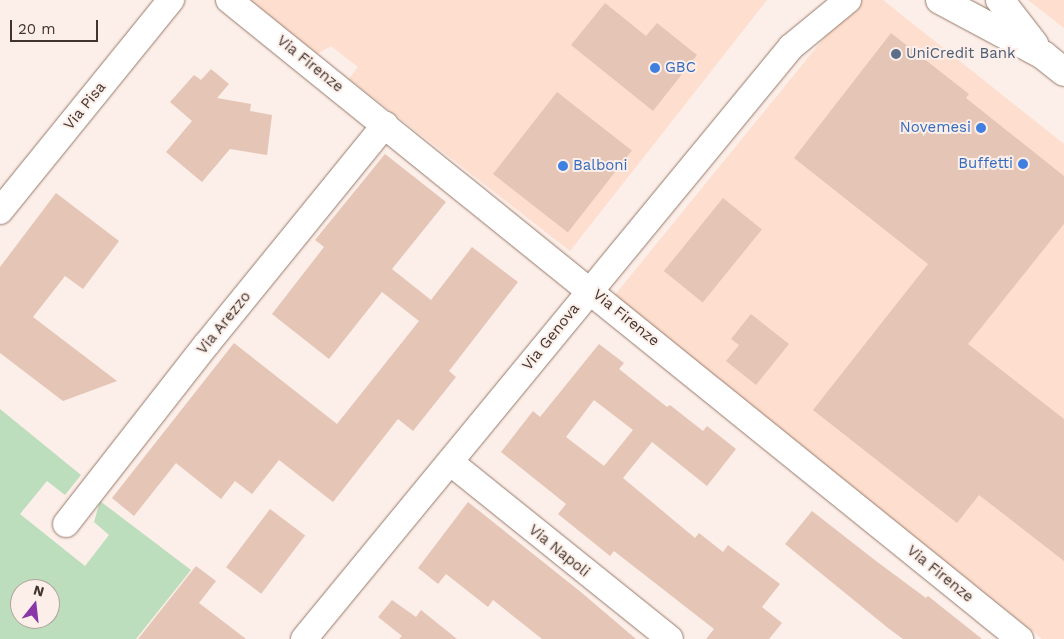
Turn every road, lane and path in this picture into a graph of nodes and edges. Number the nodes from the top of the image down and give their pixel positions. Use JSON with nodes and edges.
{"nodes":[{"id":1,"x":171,"y":0,"type":"edge"},
{"id":2,"x":229,"y":0,"type":"edge"},
{"id":3,"x":820,"y":0,"type":"edge"},
{"id":4,"x":848,"y":0,"type":"edge"},
{"id":5,"x":940,"y":0,"type":"edge"},
{"id":6,"x":1000,"y":0,"type":"edge"},
{"id":7,"x":791,"y":47,"type":"junction"},
{"id":8,"x":1043,"y":55,"type":"junction"},
{"id":9,"x":1064,"y":72,"type":"edge"},
{"id":10,"x":386,"y":125,"type":"junction"},
{"id":11,"x":0,"y":211,"type":"edge"},
{"id":12,"x":590,"y":289,"type":"junction"},
{"id":13,"x":450,"y":462,"type":"junction"},
{"id":14,"x":66,"y":524,"type":"dead end"},
{"id":15,"x":304,"y":639,"type":"edge"},
{"id":16,"x":670,"y":639,"type":"edge"},
{"id":17,"x":1020,"y":639,"type":"edge"}],
"edges":[{"from":1,"to":11,"type":"street","name":"Via Pisa"},
{"from":2,"to":10,"type":"street","name":"Via Firenze"},
{"from":3,"to":7,"type":"street"},
{"from":4,"to":7,"type":"street","name":"Via Genova"},
{"from":5,"to":8,"type":"main road"},
{"from":6,"to":8,"type":"main road"},
{"from":7,"to":12,"type":"street","name":"Via Genova"},
{"from":8,"to":9,"type":"main road"},
{"from":10,"to":12,"type":"street","name":"Via Firenze"},
{"from":10,"to":14,"type":"street","name":"Via Arezzo"},
{"from":12,"to":13,"type":"street","name":"Via Genova"},
{"from":12,"to":17,"type":"street","name":"Via Firenze"},
{"from":13,"to":15,"type":"street","name":"Via Genova"},
{"from":13,"to":16,"type":"street","name":"Via Napoli"}]}
